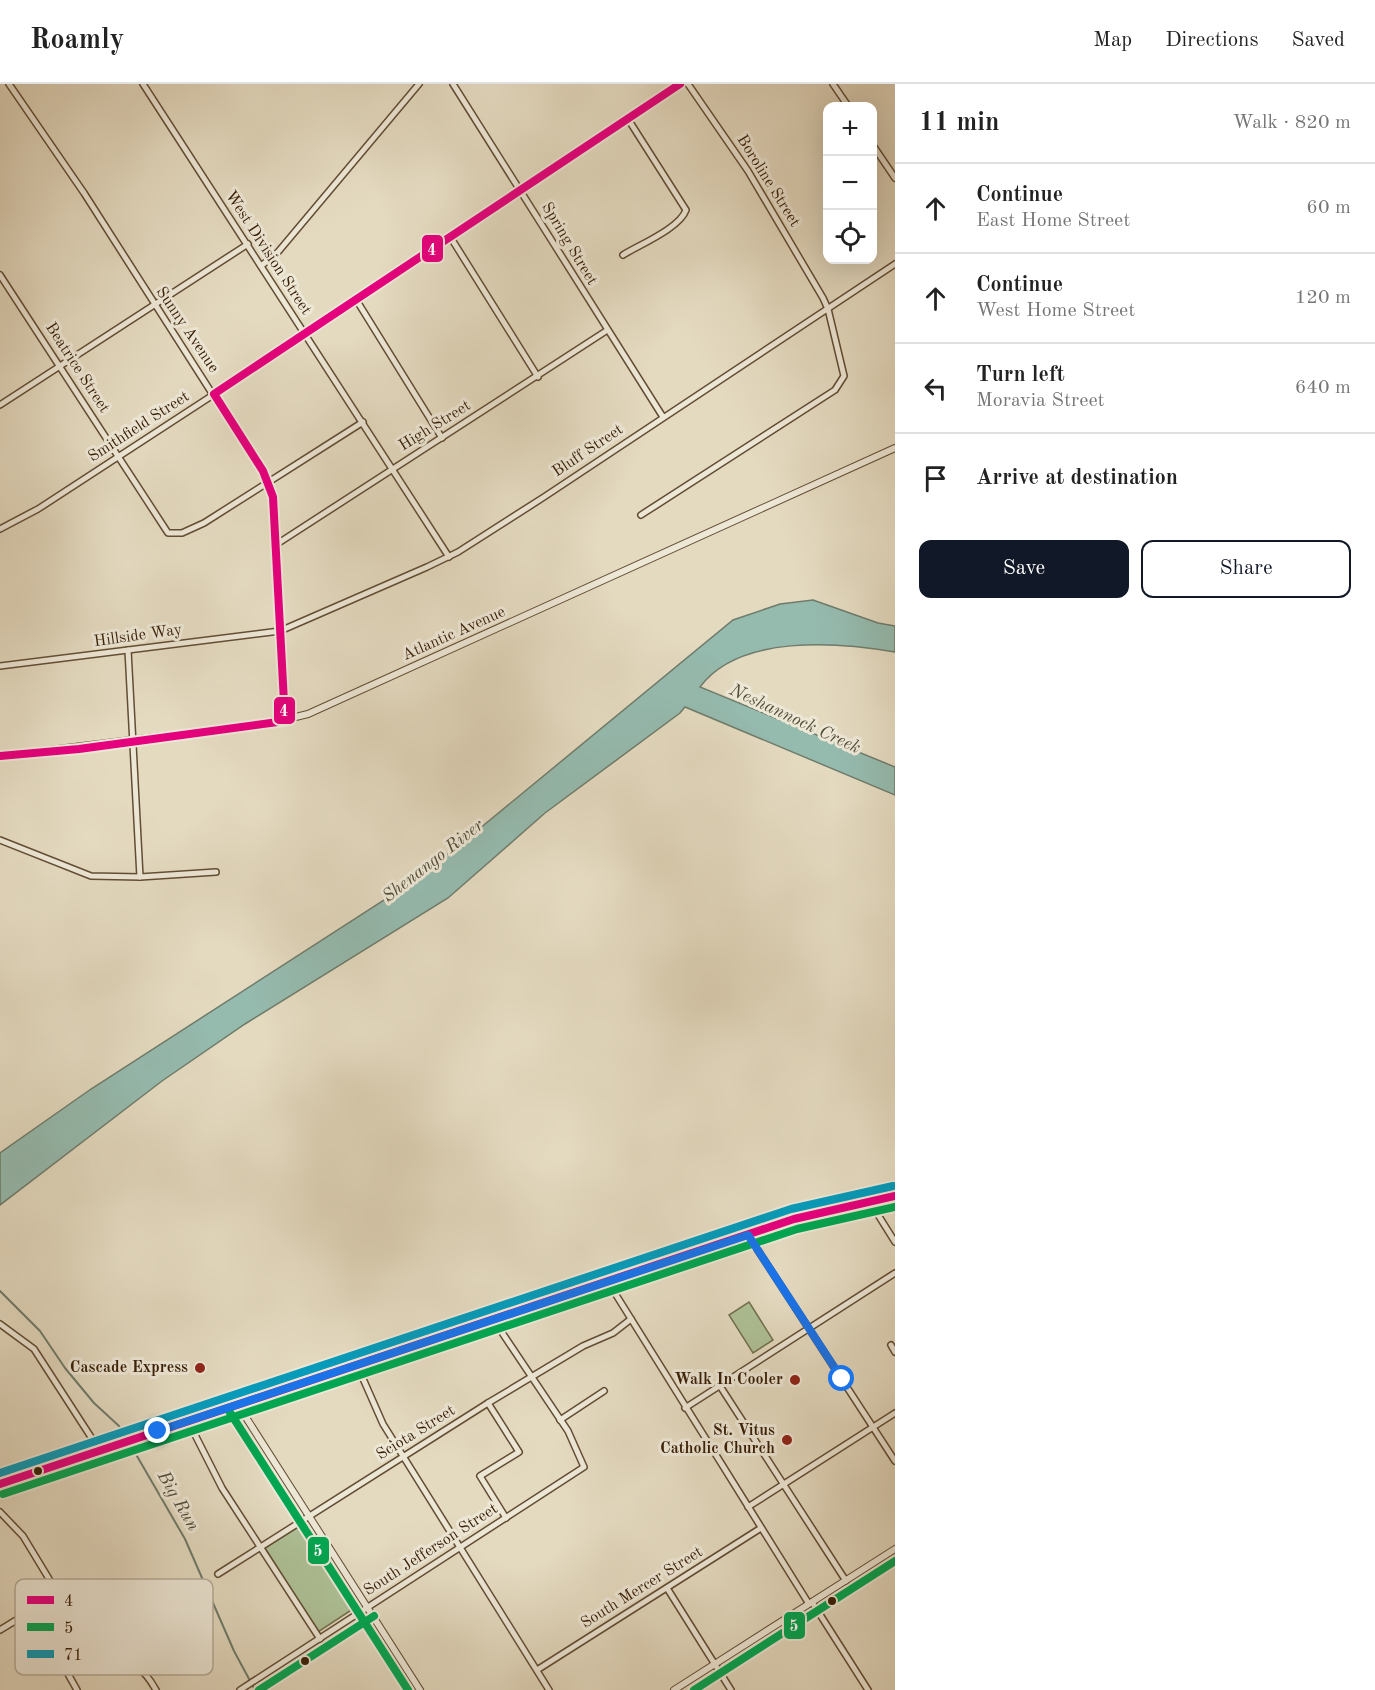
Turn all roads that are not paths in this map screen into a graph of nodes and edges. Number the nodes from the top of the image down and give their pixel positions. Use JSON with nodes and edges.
{"nodes":[{"id":1,"x":9,"y":84,"type":"edge"},
{"id":2,"x":142,"y":84,"type":"edge"},
{"id":3,"x":419,"y":84,"type":"edge"},
{"id":4,"x":453,"y":84,"type":"edge"},
{"id":5,"x":680,"y":84,"type":"edge"},
{"id":6,"x":688,"y":84,"type":"edge"},
{"id":7,"x":833,"y":84,"type":"edge"},
{"id":8,"x":845,"y":102,"type":"edge"},
{"id":9,"x":628,"y":119,"type":"junction"},
{"id":10,"x":877,"y":150,"type":"edge"},
{"id":11,"x":895,"y":178,"type":"edge"},
{"id":12,"x":522,"y":191,"type":"junction"},
{"id":13,"x":451,"y":238,"type":"junction"},
{"id":14,"x":248,"y":244,"type":"junction"},
{"id":15,"x":623,"y":255,"type":"dead end"},
{"id":16,"x":895,"y":264,"type":"edge"},
{"id":17,"x":261,"y":266,"type":"junction"},
{"id":18,"x":0,"y":275,"type":"edge"},
{"id":19,"x":357,"y":301,"type":"junction"},
{"id":20,"x":155,"y":304,"type":"junction"},
{"id":21,"x":828,"y":309,"type":"junction"},
{"id":22,"x":606,"y":331,"type":"junction"},
{"id":23,"x":305,"y":335,"type":"junction"},
{"id":24,"x":59,"y":367,"type":"junction"},
{"id":25,"x":538,"y":377,"type":"junction"},
{"id":26,"x":214,"y":394,"type":"junction"},
{"id":27,"x":0,"y":405,"type":"edge"},
{"id":28,"x":663,"y":417,"type":"junction"},
{"id":29,"x":363,"y":423,"type":"junction"},
{"id":30,"x":442,"y":438,"type":"junction"},
{"id":31,"x":895,"y":448,"type":"edge"},
{"id":32,"x":118,"y":457,"type":"junction"},
{"id":33,"x":393,"y":469,"type":"junction"},
{"id":34,"x":268,"y":481,"type":"junction"},
{"id":35,"x":641,"y":515,"type":"dead end"},
{"id":36,"x":0,"y":529,"type":"edge"},
{"id":37,"x":277,"y":544,"type":"junction"},
{"id":38,"x":449,"y":557,"type":"junction"},
{"id":39,"x":280,"y":631,"type":"junction"},
{"id":40,"x":128,"y":650,"type":"junction"},
{"id":41,"x":0,"y":666,"type":"edge"},
{"id":42,"x":285,"y":721,"type":"junction"},
{"id":43,"x":133,"y":740,"type":"junction"},
{"id":44,"x":0,"y":756,"type":"edge"},
{"id":45,"x":0,"y":840,"type":"edge"},
{"id":46,"x":216,"y":872,"type":"dead end"},
{"id":47,"x":140,"y":876,"type":"junction"},
{"id":48,"x":895,"y":1197,"type":"edge"},
{"id":49,"x":870,"y":1202,"type":"junction"},
{"id":50,"x":748,"y":1235,"type":"junction"},
{"id":51,"x":895,"y":1242,"type":"edge"},
{"id":52,"x":895,"y":1273,"type":"edge"},
{"id":53,"x":608,"y":1281,"type":"junction"},
{"id":54,"x":497,"y":1318,"type":"junction"},
{"id":55,"x":631,"y":1319,"type":"junction"},
{"id":56,"x":0,"y":1324,"type":"edge"},
{"id":57,"x":809,"y":1328,"type":"junction"},
{"id":58,"x":891,"y":1345,"type":"dead end"},
{"id":59,"x":895,"y":1352,"type":"edge"},
{"id":60,"x":357,"y":1365,"type":"junction"},
{"id":61,"x":531,"y":1376,"type":"junction"},
{"id":62,"x":720,"y":1386,"type":"junction"},
{"id":63,"x":604,"y":1391,"type":"dead end"},
{"id":64,"x":488,"y":1403,"type":"junction"},
{"id":65,"x":238,"y":1405,"type":"junction"},
{"id":66,"x":685,"y":1408,"type":"junction"},
{"id":67,"x":895,"y":1413,"type":"edge"},
{"id":68,"x":560,"y":1420,"type":"junction"},
{"id":69,"x":188,"y":1421,"type":"junction"},
{"id":70,"x":873,"y":1427,"type":"junction"},
{"id":71,"x":100,"y":1451,"type":"junction"},
{"id":72,"x":403,"y":1457,"type":"junction"},
{"id":73,"x":895,"y":1461,"type":"edge"},
{"id":74,"x":0,"y":1484,"type":"edge"},
{"id":75,"x":784,"y":1485,"type":"junction"},
{"id":76,"x":748,"y":1508,"type":"junction"},
{"id":77,"x":0,"y":1512,"type":"edge"},
{"id":78,"x":309,"y":1516,"type":"junction"},
{"id":79,"x":506,"y":1518,"type":"junction"},
{"id":80,"x":761,"y":1528,"type":"junction"},
{"id":81,"x":259,"y":1547,"type":"junction"},
{"id":82,"x":460,"y":1547,"type":"junction"},
{"id":83,"x":895,"y":1549,"type":"edge"},
{"id":84,"x":218,"y":1574,"type":"dead end"},
{"id":85,"x":50,"y":1579,"type":"edge"},
{"id":86,"x":846,"y":1581,"type":"junction"},
{"id":87,"x":667,"y":1588,"type":"junction"},
{"id":88,"x":811,"y":1603,"type":"junction"},
{"id":89,"x":368,"y":1607,"type":"junction"},
{"id":90,"x":15,"y":1621,"type":"edge"},
{"id":91,"x":0,"y":1630,"type":"edge"},
{"id":92,"x":320,"y":1639,"type":"junction"},
{"id":93,"x":714,"y":1664,"type":"junction"},
{"id":94,"x":537,"y":1670,"type":"junction"},
{"id":95,"x":69,"y":1675,"type":"edge"},
{"id":96,"x":147,"y":1675,"type":"edge"},
{"id":97,"x":242,"y":1689,"type":"edge"},
{"id":98,"x":77,"y":1690,"type":"edge"},
{"id":99,"x":156,"y":1690,"type":"edge"},
{"id":100,"x":420,"y":1690,"type":"edge"},
{"id":101,"x":549,"y":1690,"type":"edge"},
{"id":102,"x":674,"y":1690,"type":"edge"},
{"id":103,"x":731,"y":1690,"type":"edge"},
{"id":104,"x":868,"y":1690,"type":"edge"}],
"edges":[{"from":1,"to":20,"type":"street","name":"Sunny Avenue"},
{"from":2,"to":14,"type":"street","name":"West Division Street"},
{"from":3,"to":17,"type":"street"},
{"from":4,"to":12,"type":"street","name":"Spring Street"},
{"from":5,"to":9,"type":"street","name":"Smithfield Street"},
{"from":6,"to":21,"type":"street","name":"Boroline Street"},
{"from":7,"to":8,"type":"street"},
{"from":9,"to":12,"type":"street","name":"Smithfield Street"},
{"from":9,"to":15,"type":"street"},
{"from":10,"to":11,"type":"street"},
{"from":12,"to":13,"type":"street","name":"Smithfield Street"},
{"from":12,"to":22,"type":"street","name":"Spring Street"},
{"from":13,"to":19,"type":"street","name":"Smithfield Street"},
{"from":13,"to":25,"type":"street"},
{"from":14,"to":17,"type":"street","name":"West Division Street"},
{"from":14,"to":20,"type":"street"},
{"from":16,"to":21,"type":"street","name":"Bluff Street"},
{"from":17,"to":23,"type":"street","name":"West Division Street"},
{"from":18,"to":24,"type":"street","name":"Beatrice Street"},
{"from":19,"to":23,"type":"street","name":"Smithfield Street"},
{"from":19,"to":30,"type":"street"},
{"from":20,"to":24,"type":"street"},
{"from":20,"to":26,"type":"street","name":"Sunny Avenue"},
{"from":21,"to":28,"type":"street","name":"Bluff Street"},
{"from":21,"to":35,"type":"street","name":"Boroline Street"},
{"from":22,"to":25,"type":"street","name":"High Street"},
{"from":22,"to":28,"type":"street","name":"Spring Street"},
{"from":23,"to":26,"type":"street","name":"Smithfield Street"},
{"from":23,"to":29,"type":"street","name":"West Division Street"},
{"from":24,"to":27,"type":"street"},
{"from":24,"to":32,"type":"street","name":"Beatrice Street"},
{"from":25,"to":30,"type":"street","name":"High Street"},
{"from":26,"to":32,"type":"street","name":"Smithfield Street"},
{"from":26,"to":34,"type":"street","name":"Sunny Avenue"},
{"from":28,"to":38,"type":"street","name":"Bluff Street"},
{"from":29,"to":33,"type":"street","name":"West Division Street"},
{"from":29,"to":34,"type":"street"},
{"from":30,"to":33,"type":"street","name":"High Street"},
{"from":31,"to":42,"type":"street","name":"Atlantic Avenue"},
{"from":32,"to":34,"type":"street","name":"Beatrice Street"},
{"from":32,"to":36,"type":"street","name":"Smithfield Street"},
{"from":33,"to":37,"type":"street","name":"High Street"},
{"from":33,"to":38,"type":"street","name":"West Division Street"},
{"from":34,"to":37,"type":"street","name":"Sunny Avenue"},
{"from":37,"to":39,"type":"street","name":"Sunny Avenue"},
{"from":38,"to":39,"type":"street","name":"Bluff Street"},
{"from":39,"to":40,"type":"street","name":"Hillside Way"},
{"from":39,"to":42,"type":"street","name":"Sunny Avenue"},
{"from":40,"to":41,"type":"street","name":"Hillside Way"},
{"from":40,"to":43,"type":"street"},
{"from":42,"to":43,"type":"street","name":"Atlantic Avenue"},
{"from":43,"to":44,"type":"street","name":"Atlantic Avenue"},
{"from":43,"to":47,"type":"street"},
{"from":45,"to":47,"type":"street"},
{"from":46,"to":47,"type":"street"},
{"from":48,"to":49,"type":"main road"},
{"from":49,"to":50,"type":"main road"},
{"from":49,"to":51,"type":"street"},
{"from":50,"to":53,"type":"main road"},
{"from":50,"to":57,"type":"street"},
{"from":52,"to":57,"type":"street"},
{"from":53,"to":54,"type":"main road"},
{"from":53,"to":55,"type":"street"},
{"from":54,"to":60,"type":"main road"},
{"from":54,"to":61,"type":"street"},
{"from":55,"to":61,"type":"street","name":"Sciota Street"},
{"from":55,"to":66,"type":"street"},
{"from":56,"to":71,"type":"street"},
{"from":57,"to":62,"type":"street"},
{"from":57,"to":70,"type":"street"},
{"from":58,"to":59,"type":"street"},
{"from":60,"to":65,"type":"main road"},
{"from":60,"to":72,"type":"street"},
{"from":61,"to":64,"type":"street","name":"Sciota Street"},
{"from":61,"to":68,"type":"street"},
{"from":62,"to":66,"type":"street"},
{"from":62,"to":75,"type":"street"},
{"from":63,"to":68,"type":"street"},
{"from":64,"to":72,"type":"street","name":"Sciota Street"},
{"from":64,"to":79,"type":"street"},
{"from":65,"to":69,"type":"main road"},
{"from":65,"to":78,"type":"street"},
{"from":66,"to":76,"type":"street"},
{"from":67,"to":70,"type":"street"},
{"from":68,"to":79,"type":"street","name":"South Jefferson Street"},
{"from":69,"to":71,"type":"main road"},
{"from":69,"to":81,"type":"street"},
{"from":70,"to":73,"type":"street"},
{"from":70,"to":75,"type":"street"},
{"from":71,"to":74,"type":"main road"},
{"from":72,"to":78,"type":"street","name":"Sciota Street"},
{"from":72,"to":82,"type":"street"},
{"from":75,"to":76,"type":"street"},
{"from":75,"to":86,"type":"street"},
{"from":76,"to":80,"type":"street"},
{"from":77,"to":85,"type":"street"},
{"from":78,"to":81,"type":"street","name":"Sciota Street"},
{"from":78,"to":89,"type":"street"},
{"from":79,"to":82,"type":"street","name":"South Jefferson Street"},
{"from":80,"to":87,"type":"street","name":"South Mercer Street"},
{"from":80,"to":88,"type":"street"},
{"from":81,"to":84,"type":"street","name":"Sciota Street"},
{"from":81,"to":92,"type":"street"},
{"from":82,"to":89,"type":"street","name":"South Jefferson Street"},
{"from":82,"to":94,"type":"street"},
{"from":83,"to":86,"type":"street"},
{"from":86,"to":88,"type":"street"},
{"from":87,"to":93,"type":"street"},
{"from":87,"to":94,"type":"street","name":"South Mercer Street"},
{"from":88,"to":93,"type":"street"},
{"from":88,"to":104,"type":"street"},
{"from":89,"to":92,"type":"street","name":"South Jefferson Street"},
{"from":89,"to":100,"type":"street"},
{"from":90,"to":91,"type":"street"},
{"from":92,"to":97,"type":"street","name":"South Jefferson Street"},
{"from":93,"to":102,"type":"street"},
{"from":93,"to":103,"type":"street"},
{"from":94,"to":101,"type":"street"},
{"from":95,"to":98,"type":"street"},
{"from":96,"to":99,"type":"street"}]}
